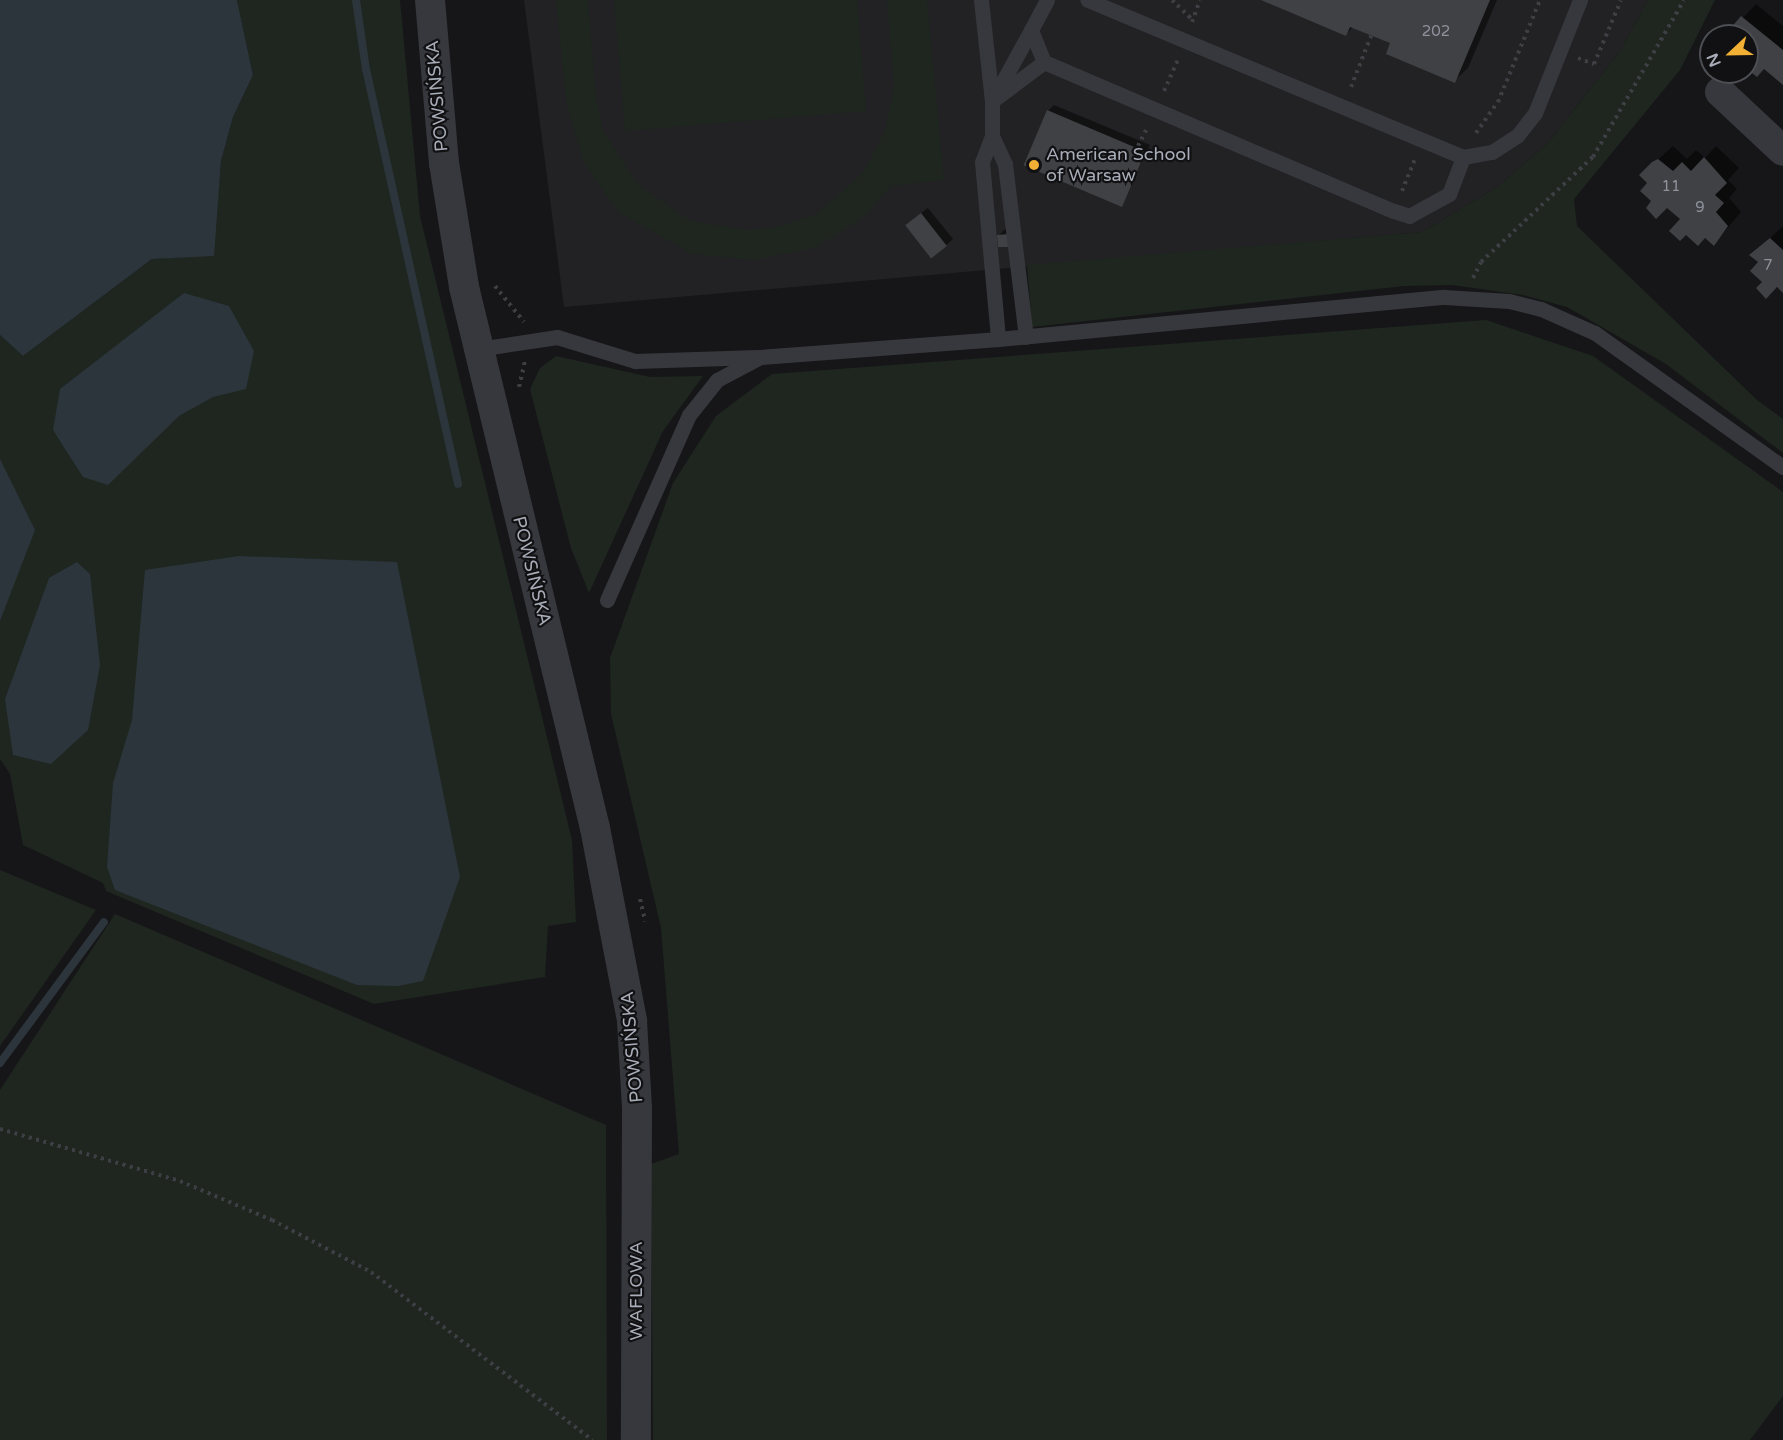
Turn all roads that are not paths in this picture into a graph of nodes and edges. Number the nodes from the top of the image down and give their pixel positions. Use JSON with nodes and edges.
{"nodes":[{"id":1,"x":430,"y":0,"type":"edge"},
{"id":2,"x":981,"y":0,"type":"edge"},
{"id":3,"x":1047,"y":0,"type":"edge"},
{"id":4,"x":1088,"y":0,"type":"edge"},
{"id":5,"x":1580,"y":0,"type":"edge"},
{"id":6,"x":1031,"y":30,"type":"junction"},
{"id":7,"x":1044,"y":62,"type":"junction"},
{"id":8,"x":1720,"y":92,"type":"dead end"},
{"id":9,"x":992,"y":102,"type":"junction"},
{"id":10,"x":992,"y":136,"type":"junction"},
{"id":11,"x":1783,"y":151,"type":"edge"},
{"id":12,"x":1463,"y":157,"type":"junction"},
{"id":13,"x":1026,"y":337,"type":"junction"},
{"id":14,"x":998,"y":339,"type":"junction"},
{"id":15,"x":478,"y":349,"type":"junction"},
{"id":16,"x":760,"y":357,"type":"junction"},
{"id":17,"x":1783,"y":467,"type":"edge"},
{"id":18,"x":608,"y":600,"type":"dead end"},
{"id":19,"x":637,"y":1142,"type":"joint"},
{"id":20,"x":636,"y":1440,"type":"edge"}],
"edges":[{"from":1,"to":15,"type":"street","name":"POWSIŃSKA"},
{"from":2,"to":9,"type":"lane"},
{"from":3,"to":6,"type":"lane"},
{"from":4,"to":12,"type":"lane"},
{"from":5,"to":12,"type":"lane"},
{"from":6,"to":7,"type":"lane"},
{"from":6,"to":9,"type":"lane"},
{"from":7,"to":9,"type":"lane"},
{"from":7,"to":12,"type":"lane"},
{"from":8,"to":11,"type":"street"},
{"from":9,"to":10,"type":"lane"},
{"from":10,"to":13,"type":"lane"},
{"from":10,"to":14,"type":"lane"},
{"from":13,"to":14,"type":"lane"},
{"from":13,"to":17,"type":"lane"},
{"from":14,"to":16,"type":"lane"},
{"from":15,"to":16,"type":"lane"},
{"from":15,"to":19,"type":"street","name":"POWSIŃSKA"},
{"from":16,"to":18,"type":"lane"},
{"from":19,"to":20,"type":"street","name":"WAFLOWA"}]}
